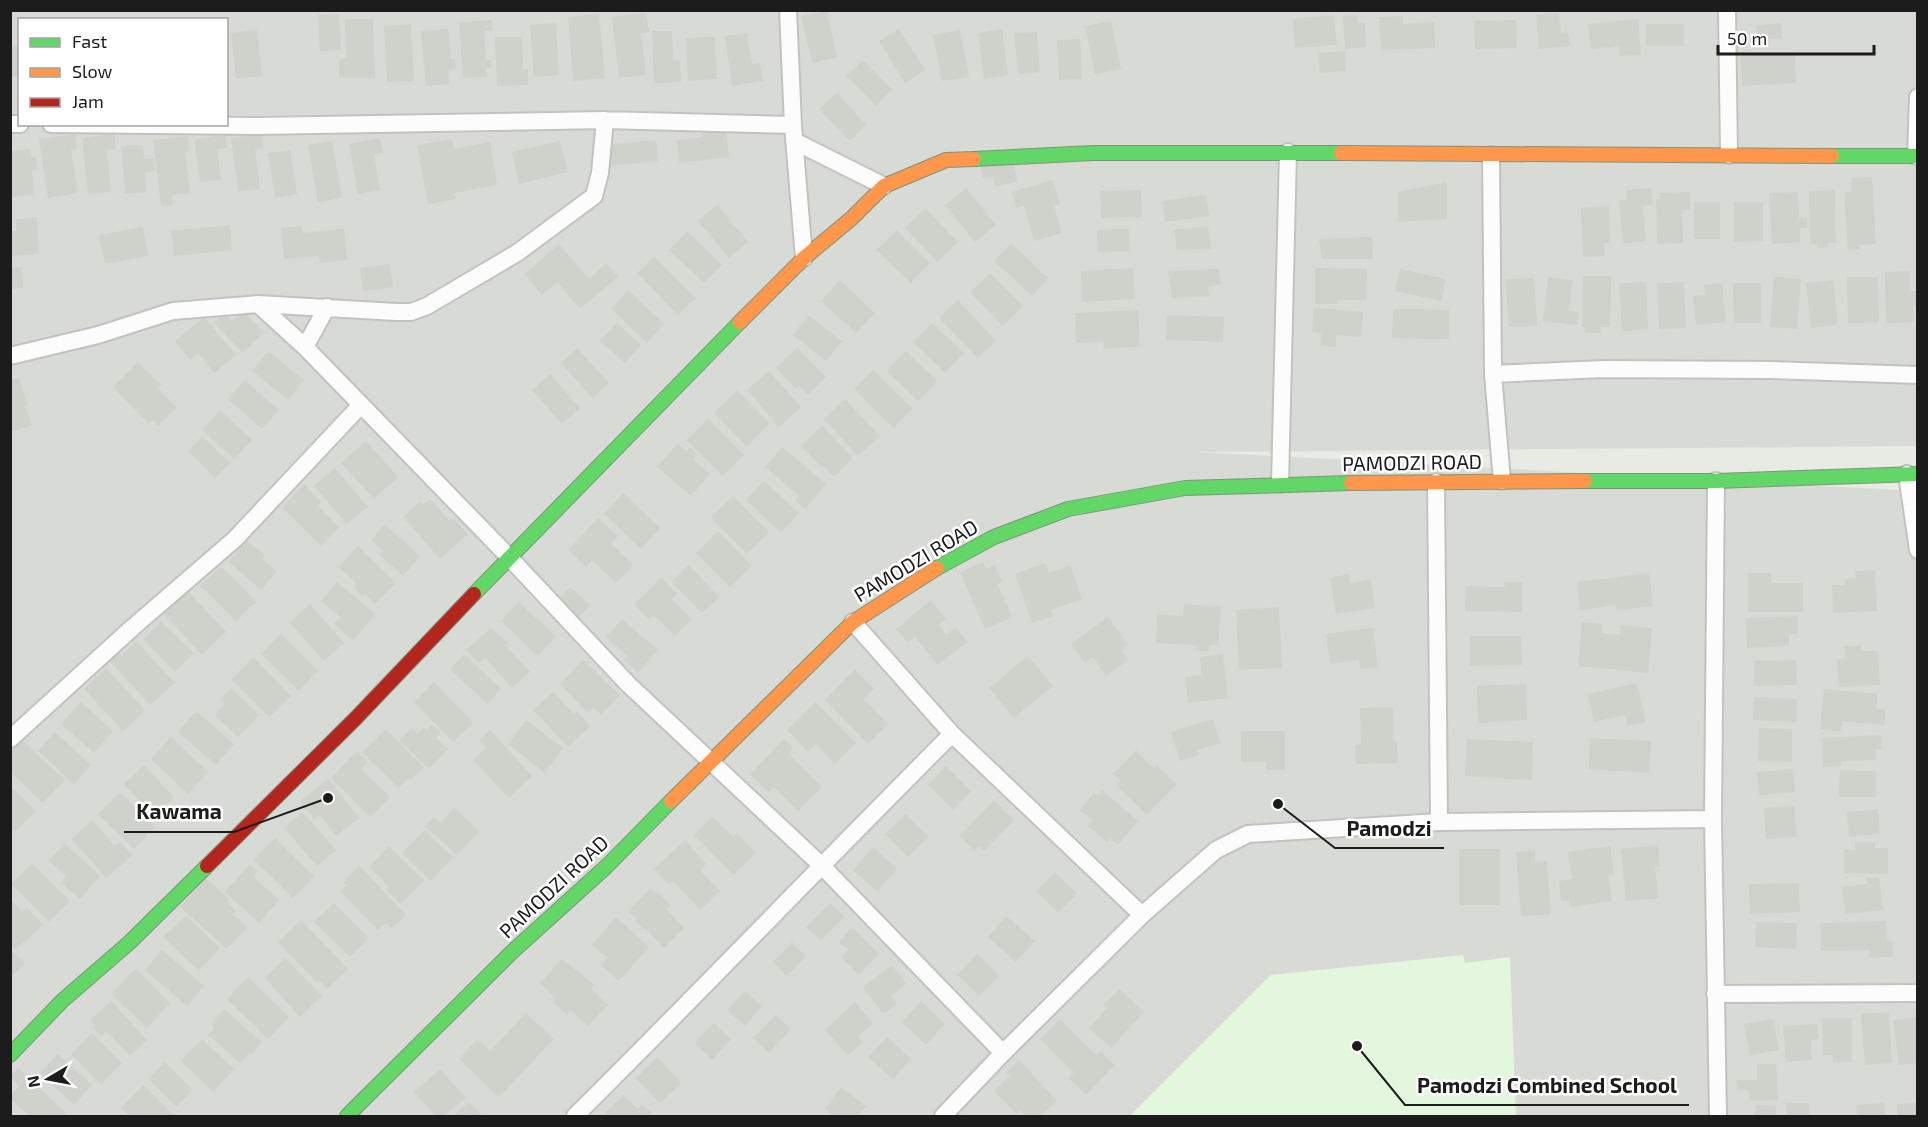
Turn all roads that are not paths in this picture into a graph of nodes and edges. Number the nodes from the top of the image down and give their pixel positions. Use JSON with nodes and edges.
{"nodes":[{"id":1,"x":788,"y":10,"type":"edge"},
{"id":2,"x":1727,"y":10,"type":"edge"},
{"id":3,"x":1917,"y":97,"type":"edge"},
{"id":4,"x":605,"y":120,"type":"junction"},
{"id":5,"x":228,"y":126,"type":"edge"},
{"id":6,"x":794,"y":133,"type":"junction"},
{"id":7,"x":1288,"y":152,"type":"junction"},
{"id":8,"x":1491,"y":155,"type":"junction"},
{"id":9,"x":1729,"y":155,"type":"junction"},
{"id":10,"x":1917,"y":156,"type":"edge"},
{"id":11,"x":884,"y":186,"type":"junction"},
{"id":12,"x":804,"y":258,"type":"junction"},
{"id":13,"x":258,"y":304,"type":"junction"},
{"id":14,"x":327,"y":307,"type":"junction"},
{"id":15,"x":305,"y":347,"type":"junction"},
{"id":16,"x":10,"y":356,"type":"edge"},
{"id":17,"x":1493,"y":374,"type":"junction"},
{"id":18,"x":1917,"y":375,"type":"edge"},
{"id":19,"x":360,"y":406,"type":"junction"},
{"id":20,"x":1912,"y":474,"type":"edge"},
{"id":21,"x":1502,"y":481,"type":"junction"},
{"id":22,"x":1716,"y":481,"type":"junction"},
{"id":23,"x":1436,"y":482,"type":"junction"},
{"id":24,"x":1280,"y":484,"type":"junction"},
{"id":25,"x":1917,"y":550,"type":"edge"},
{"id":26,"x":508,"y":557,"type":"junction"},
{"id":27,"x":853,"y":622,"type":"junction"},
{"id":28,"x":952,"y":734,"type":"junction"},
{"id":29,"x":10,"y":739,"type":"edge"},
{"id":30,"x":712,"y":762,"type":"junction"},
{"id":31,"x":1713,"y":819,"type":"junction"},
{"id":32,"x":1439,"y":822,"type":"junction"},
{"id":33,"x":821,"y":865,"type":"junction"},
{"id":34,"x":1142,"y":915,"type":"junction"},
{"id":35,"x":1917,"y":993,"type":"edge"},
{"id":36,"x":1715,"y":994,"type":"junction"},
{"id":37,"x":1003,"y":1053,"type":"junction"},
{"id":38,"x":10,"y":1055,"type":"edge"},
{"id":39,"x":347,"y":1116,"type":"edge"},
{"id":40,"x":575,"y":1116,"type":"edge"},
{"id":41,"x":943,"y":1116,"type":"edge"},
{"id":42,"x":1718,"y":1116,"type":"edge"}],
"edges":[{"from":1,"to":6,"type":"street"},
{"from":2,"to":9,"type":"street"},
{"from":3,"to":10,"type":"street"},
{"from":4,"to":5,"type":"street"},
{"from":4,"to":6,"type":"street"},
{"from":4,"to":14,"type":"street"},
{"from":6,"to":11,"type":"street"},
{"from":6,"to":12,"type":"street"},
{"from":7,"to":8,"type":"street"},
{"from":7,"to":11,"type":"street"},
{"from":7,"to":24,"type":"street"},
{"from":8,"to":9,"type":"street"},
{"from":8,"to":17,"type":"street"},
{"from":9,"to":10,"type":"street"},
{"from":11,"to":12,"type":"street"},
{"from":12,"to":26,"type":"street"},
{"from":13,"to":14,"type":"street"},
{"from":13,"to":15,"type":"street"},
{"from":13,"to":16,"type":"street"},
{"from":14,"to":15,"type":"street"},
{"from":15,"to":19,"type":"street"},
{"from":17,"to":18,"type":"street"},
{"from":17,"to":21,"type":"street"},
{"from":19,"to":26,"type":"street"},
{"from":19,"to":29,"type":"street"},
{"from":20,"to":22,"type":"street","name":"PAMODZI ROAD"},
{"from":20,"to":25,"type":"street"},
{"from":21,"to":22,"type":"street","name":"PAMODZI ROAD"},
{"from":21,"to":23,"type":"street","name":"PAMODZI ROAD"},
{"from":22,"to":31,"type":"street"},
{"from":23,"to":24,"type":"street","name":"PAMODZI ROAD"},
{"from":23,"to":32,"type":"street"},
{"from":24,"to":27,"type":"street","name":"PAMODZI ROAD"},
{"from":26,"to":30,"type":"street"},
{"from":26,"to":38,"type":"street"},
{"from":27,"to":28,"type":"street"},
{"from":27,"to":30,"type":"street","name":"PAMODZI ROAD"},
{"from":28,"to":33,"type":"street"},
{"from":28,"to":34,"type":"street"},
{"from":30,"to":33,"type":"street"},
{"from":30,"to":39,"type":"street","name":"PAMODZI ROAD"},
{"from":31,"to":32,"type":"street"},
{"from":31,"to":36,"type":"street"},
{"from":32,"to":34,"type":"street"},
{"from":33,"to":37,"type":"street"},
{"from":33,"to":40,"type":"street"},
{"from":34,"to":37,"type":"street"},
{"from":35,"to":36,"type":"street"},
{"from":36,"to":42,"type":"street"},
{"from":37,"to":41,"type":"street"}]}
